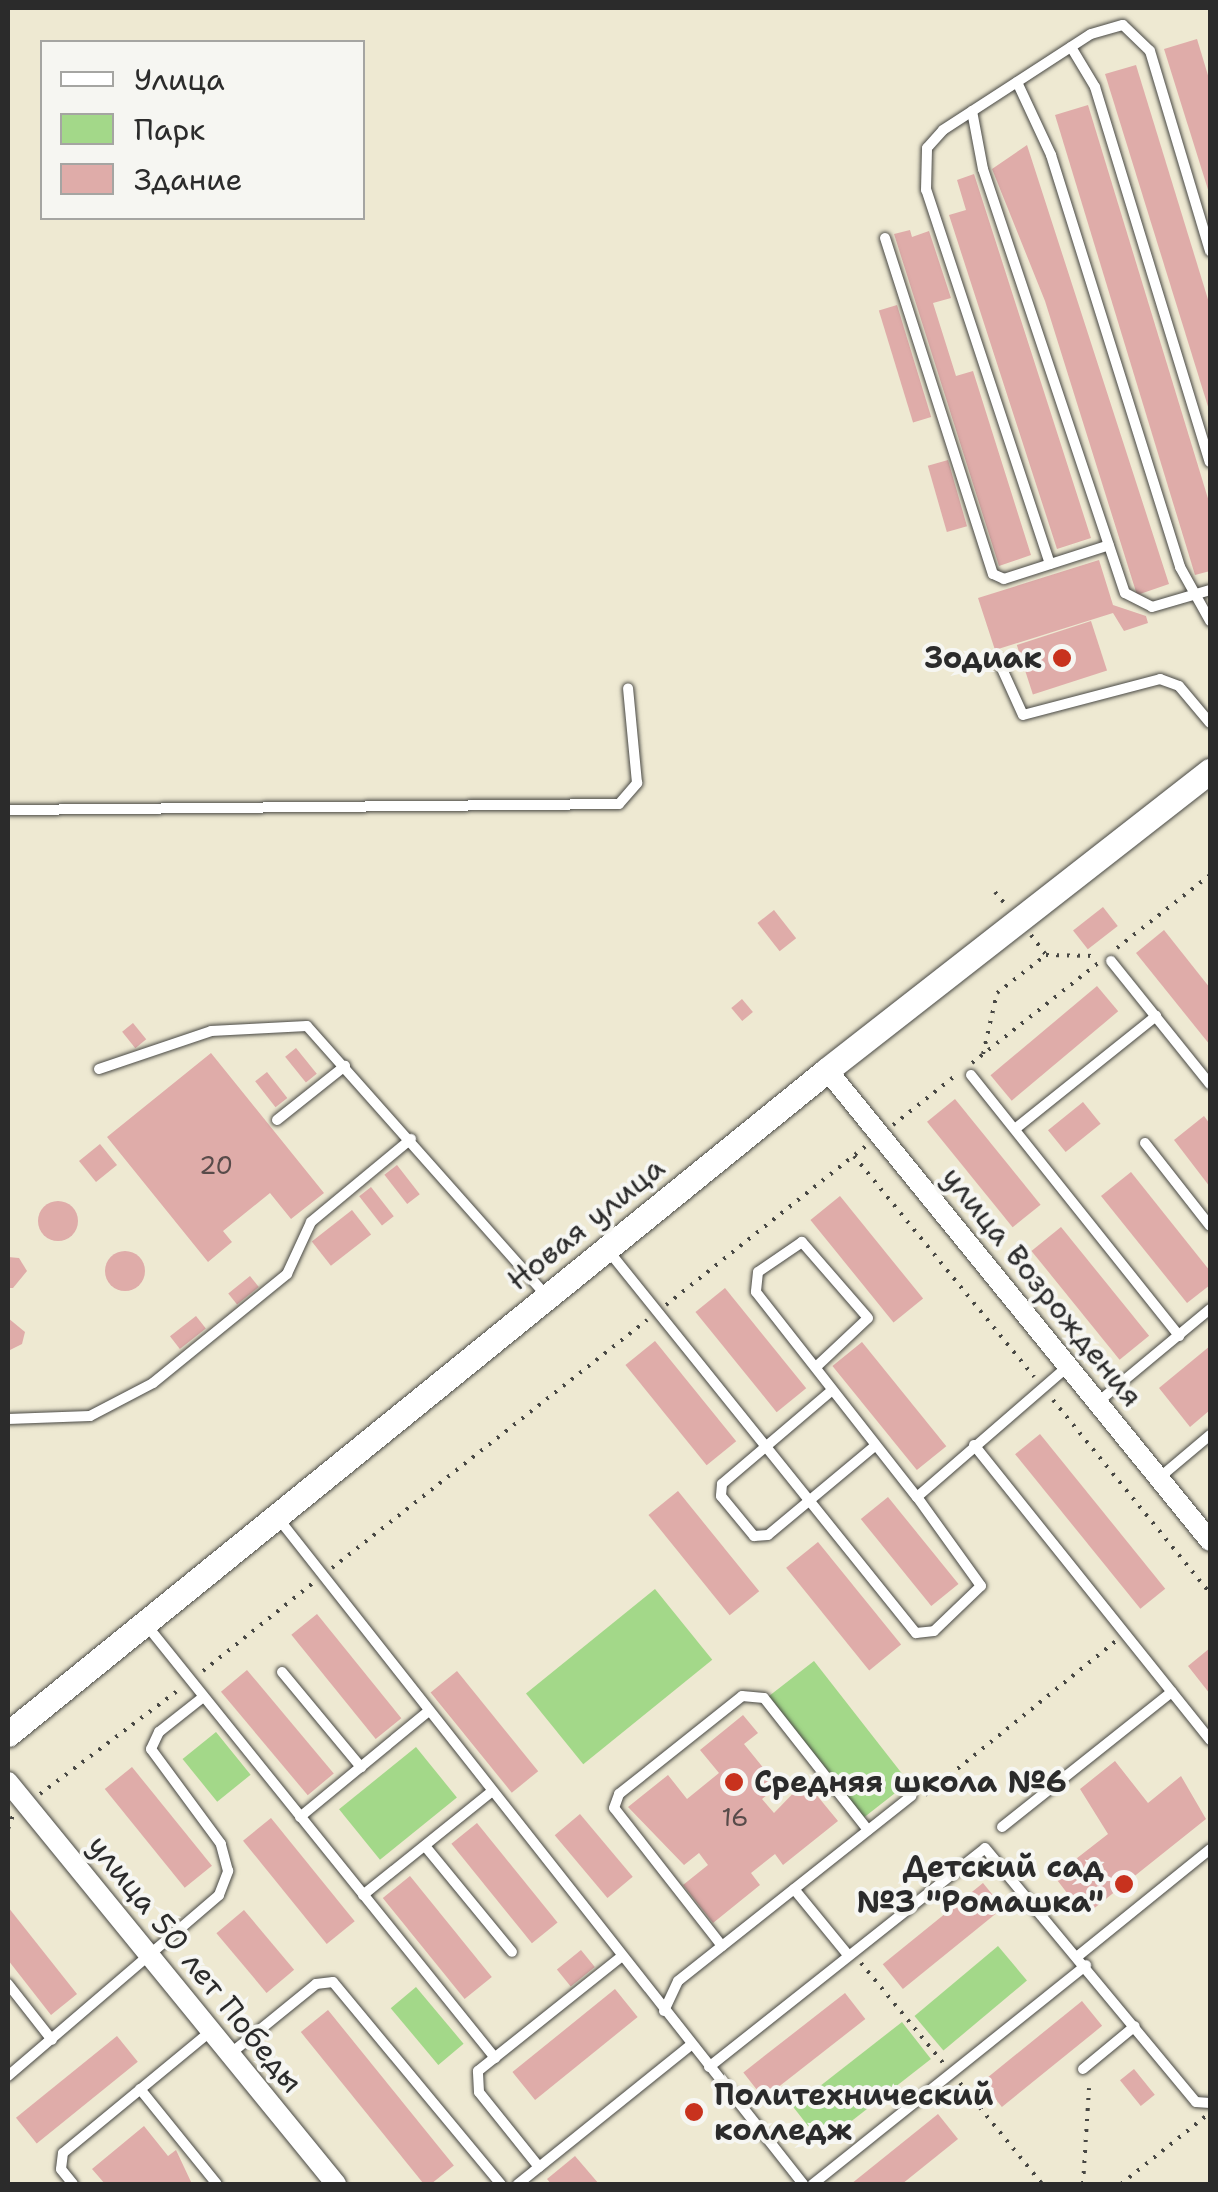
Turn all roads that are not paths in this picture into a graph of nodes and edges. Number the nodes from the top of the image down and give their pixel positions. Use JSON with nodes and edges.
{"nodes":[{"id":1,"x":1070,"y":47,"type":"junction"},
{"id":2,"x":1016,"y":82,"type":"junction"},
{"id":3,"x":972,"y":111,"type":"junction"},
{"id":4,"x":884,"y":238,"type":"dead end"},
{"id":5,"x":1210,"y":251,"type":"edge"},
{"id":6,"x":1210,"y":462,"type":"edge"},
{"id":7,"x":1108,"y":545,"type":"junction"},
{"id":8,"x":1050,"y":564,"type":"junction"},
{"id":9,"x":1210,"y":590,"type":"edge"},
{"id":10,"x":1193,"y":596,"type":"junction"},
{"id":11,"x":1210,"y":621,"type":"edge"},
{"id":12,"x":998,"y":660,"type":"dead end"},
{"id":13,"x":628,"y":688,"type":"dead end"},
{"id":14,"x":1210,"y":724,"type":"edge"},
{"id":15,"x":1210,"y":770,"type":"edge"},
{"id":16,"x":8,"y":810,"type":"edge"},
{"id":17,"x":1109,"y":959,"type":"road end"},
{"id":18,"x":1156,"y":1016,"type":"junction"},
{"id":19,"x":344,"y":1066,"type":"junction"},
{"id":20,"x":99,"y":1069,"type":"dead end"},
{"id":21,"x":828,"y":1070,"type":"junction"},
{"id":22,"x":971,"y":1075,"type":"dead end"},
{"id":23,"x":1210,"y":1084,"type":"edge"},
{"id":24,"x":277,"y":1120,"type":"dead end"},
{"id":25,"x":1016,"y":1129,"type":"junction"},
{"id":26,"x":410,"y":1139,"type":"junction"},
{"id":27,"x":1145,"y":1143,"type":"dead end"},
{"id":28,"x":1210,"y":1226,"type":"edge"},
{"id":29,"x":607,"y":1248,"type":"junction"},
{"id":30,"x":547,"y":1297,"type":"junction"},
{"id":31,"x":1210,"y":1309,"type":"edge"},
{"id":32,"x":1179,"y":1336,"type":"junction"},
{"id":33,"x":816,"y":1366,"type":"junction"},
{"id":34,"x":1068,"y":1366,"type":"junction"},
{"id":35,"x":830,"y":1392,"type":"junction"},
{"id":36,"x":1098,"y":1402,"type":"junction"},
{"id":37,"x":8,"y":1419,"type":"edge"},
{"id":38,"x":1210,"y":1436,"type":"edge"},
{"id":39,"x":974,"y":1445,"type":"junction"},
{"id":40,"x":766,"y":1446,"type":"junction"},
{"id":41,"x":875,"y":1446,"type":"junction"},
{"id":42,"x":1159,"y":1478,"type":"junction"},
{"id":43,"x":917,"y":1497,"type":"junction"},
{"id":44,"x":809,"y":1501,"type":"junction"},
{"id":45,"x":277,"y":1516,"type":"junction"},
{"id":46,"x":1210,"y":1541,"type":"edge"},
{"id":47,"x":144,"y":1622,"type":"junction"},
{"id":48,"x":282,"y":1672,"type":"dead end"},
{"id":49,"x":1172,"y":1692,"type":"junction"},
{"id":50,"x":202,"y":1698,"type":"junction"},
{"id":51,"x":426,"y":1713,"type":"junction"},
{"id":52,"x":8,"y":1734,"type":"edge"},
{"id":53,"x":1210,"y":1740,"type":"edge"},
{"id":54,"x":361,"y":1768,"type":"junction"},
{"id":55,"x":8,"y":1782,"type":"edge"},
{"id":56,"x":490,"y":1793,"type":"junction"},
{"id":57,"x":911,"y":1796,"type":"road end"},
{"id":58,"x":300,"y":1817,"type":"junction"},
{"id":59,"x":1002,"y":1826,"type":"dead end"},
{"id":60,"x":868,"y":1830,"type":"junction"},
{"id":61,"x":425,"y":1846,"type":"junction"},
{"id":62,"x":1210,"y":1849,"type":"edge"},
{"id":63,"x":794,"y":1890,"type":"junction"},
{"id":64,"x":364,"y":1895,"type":"junction"},
{"id":65,"x":722,"y":1946,"type":"junction"},
{"id":66,"x":512,"y":1952,"type":"dead end"},
{"id":67,"x":848,"y":1955,"type":"junction"},
{"id":68,"x":621,"y":1957,"type":"junction"},
{"id":69,"x":151,"y":1958,"type":"junction"},
{"id":70,"x":1082,"y":1961,"type":"junction"},
{"id":71,"x":8,"y":1984,"type":"edge"},
{"id":72,"x":664,"y":2011,"type":"junction"},
{"id":73,"x":1135,"y":2026,"type":"junction"},
{"id":74,"x":210,"y":2031,"type":"junction"},
{"id":75,"x":52,"y":2040,"type":"junction"},
{"id":76,"x":691,"y":2045,"type":"junction"},
{"id":77,"x":230,"y":2054,"type":"junction"},
{"id":78,"x":495,"y":2058,"type":"junction"},
{"id":79,"x":709,"y":2067,"type":"junction"},
{"id":80,"x":1083,"y":2069,"type":"dead end"},
{"id":81,"x":8,"y":2076,"type":"edge"},
{"id":82,"x":140,"y":2089,"type":"junction"},
{"id":83,"x":1210,"y":2103,"type":"edge"},
{"id":84,"x":540,"y":2167,"type":"junction"},
{"id":85,"x":332,"y":2183,"type":"edge"},
{"id":86,"x":73,"y":2184,"type":"edge"},
{"id":87,"x":217,"y":2184,"type":"edge"},
{"id":88,"x":502,"y":2184,"type":"edge"},
{"id":89,"x":518,"y":2184,"type":"edge"},
{"id":90,"x":803,"y":2184,"type":"edge"},
{"id":91,"x":813,"y":2184,"type":"edge"}],
"edges":[{"from":1,"to":2,"type":"lane"},
{"from":1,"to":5,"type":"lane"},
{"from":1,"to":6,"type":"lane"},
{"from":2,"to":3,"type":"lane"},
{"from":2,"to":10,"type":"lane"},
{"from":3,"to":7,"type":"lane"},
{"from":3,"to":8,"type":"lane"},
{"from":4,"to":8,"type":"lane"},
{"from":7,"to":8,"type":"lane"},
{"from":7,"to":10,"type":"lane"},
{"from":9,"to":10,"type":"lane"},
{"from":10,"to":11,"type":"lane"},
{"from":12,"to":14,"type":"lane"},
{"from":13,"to":16,"type":"lane"},
{"from":15,"to":21,"type":"street","name":"Новая улица"},
{"from":17,"to":18,"type":"lane"},
{"from":18,"to":23,"type":"lane"},
{"from":18,"to":25,"type":"lane"},
{"from":19,"to":20,"type":"lane"},
{"from":19,"to":24,"type":"lane"},
{"from":19,"to":26,"type":"lane"},
{"from":21,"to":29,"type":"street","name":"Новая улица"},
{"from":21,"to":34,"type":"street","name":"улица Возрождения"},
{"from":22,"to":25,"type":"lane"},
{"from":25,"to":32,"type":"lane"},
{"from":26,"to":30,"type":"lane"},
{"from":26,"to":37,"type":"lane"},
{"from":27,"to":28,"type":"lane"},
{"from":29,"to":30,"type":"street","name":"Новая улица"},
{"from":29,"to":40,"type":"lane"},
{"from":30,"to":45,"type":"street","name":"Новая улица"},
{"from":31,"to":32,"type":"lane"},
{"from":32,"to":36,"type":"lane"},
{"from":33,"to":33,"type":"lane"},
{"from":33,"to":35,"type":"lane"},
{"from":34,"to":36,"type":"street","name":"улица Возрождения"},
{"from":34,"to":39,"type":"lane"},
{"from":35,"to":40,"type":"lane"},
{"from":35,"to":41,"type":"lane"},
{"from":36,"to":42,"type":"street","name":"улица Возрождения"},
{"from":38,"to":42,"type":"lane"},
{"from":39,"to":43,"type":"lane"},
{"from":39,"to":49,"type":"lane"},
{"from":40,"to":44,"type":"lane"},
{"from":40,"to":44,"type":"lane"},
{"from":41,"to":43,"type":"lane"},
{"from":41,"to":44,"type":"lane"},
{"from":42,"to":46,"type":"street","name":"улица Возрождения"},
{"from":43,"to":44,"type":"lane"},
{"from":45,"to":47,"type":"street","name":"Новая улица"},
{"from":45,"to":51,"type":"lane"},
{"from":47,"to":50,"type":"lane"},
{"from":47,"to":52,"type":"street","name":"Новая улица"},
{"from":48,"to":54,"type":"lane"},
{"from":49,"to":53,"type":"lane"},
{"from":49,"to":59,"type":"lane"},
{"from":50,"to":58,"type":"lane"},
{"from":50,"to":69,"type":"lane"},
{"from":51,"to":54,"type":"lane"},
{"from":51,"to":56,"type":"lane"},
{"from":54,"to":58,"type":"lane"},
{"from":55,"to":69,"type":"street","name":"улица 50 лет Победы"},
{"from":56,"to":61,"type":"lane"},
{"from":56,"to":68,"type":"lane"},
{"from":57,"to":60,"type":"lane"},
{"from":58,"to":64,"type":"lane"},
{"from":60,"to":63,"type":"lane"},
{"from":60,"to":65,"type":"lane"},
{"from":61,"to":64,"type":"lane"},
{"from":61,"to":66,"type":"lane"},
{"from":62,"to":70,"type":"lane"},
{"from":63,"to":65,"type":"lane"},
{"from":63,"to":67,"type":"lane"},
{"from":64,"to":78,"type":"lane"},
{"from":65,"to":72,"type":"lane"},
{"from":67,"to":70,"type":"lane"},
{"from":67,"to":79,"type":"lane"},
{"from":68,"to":72,"type":"lane"},
{"from":68,"to":78,"type":"lane"},
{"from":69,"to":74,"type":"street","name":"улица 50 лет Победы"},
{"from":69,"to":75,"type":"lane"},
{"from":70,"to":73,"type":"lane"},
{"from":70,"to":91,"type":"lane"},
{"from":71,"to":75,"type":"lane"},
{"from":72,"to":76,"type":"lane"},
{"from":73,"to":80,"type":"lane"},
{"from":73,"to":83,"type":"lane"},
{"from":74,"to":77,"type":"street","name":"улица 50 лет Победы"},
{"from":74,"to":82,"type":"lane"},
{"from":75,"to":81,"type":"lane"},
{"from":76,"to":79,"type":"lane"},
{"from":76,"to":84,"type":"lane"},
{"from":77,"to":85,"type":"street","name":"улица 50 лет Победы"},
{"from":77,"to":88,"type":"lane"},
{"from":78,"to":84,"type":"lane"},
{"from":79,"to":90,"type":"lane"},
{"from":82,"to":86,"type":"lane"},
{"from":82,"to":87,"type":"lane"},
{"from":84,"to":89,"type":"lane"}]}
